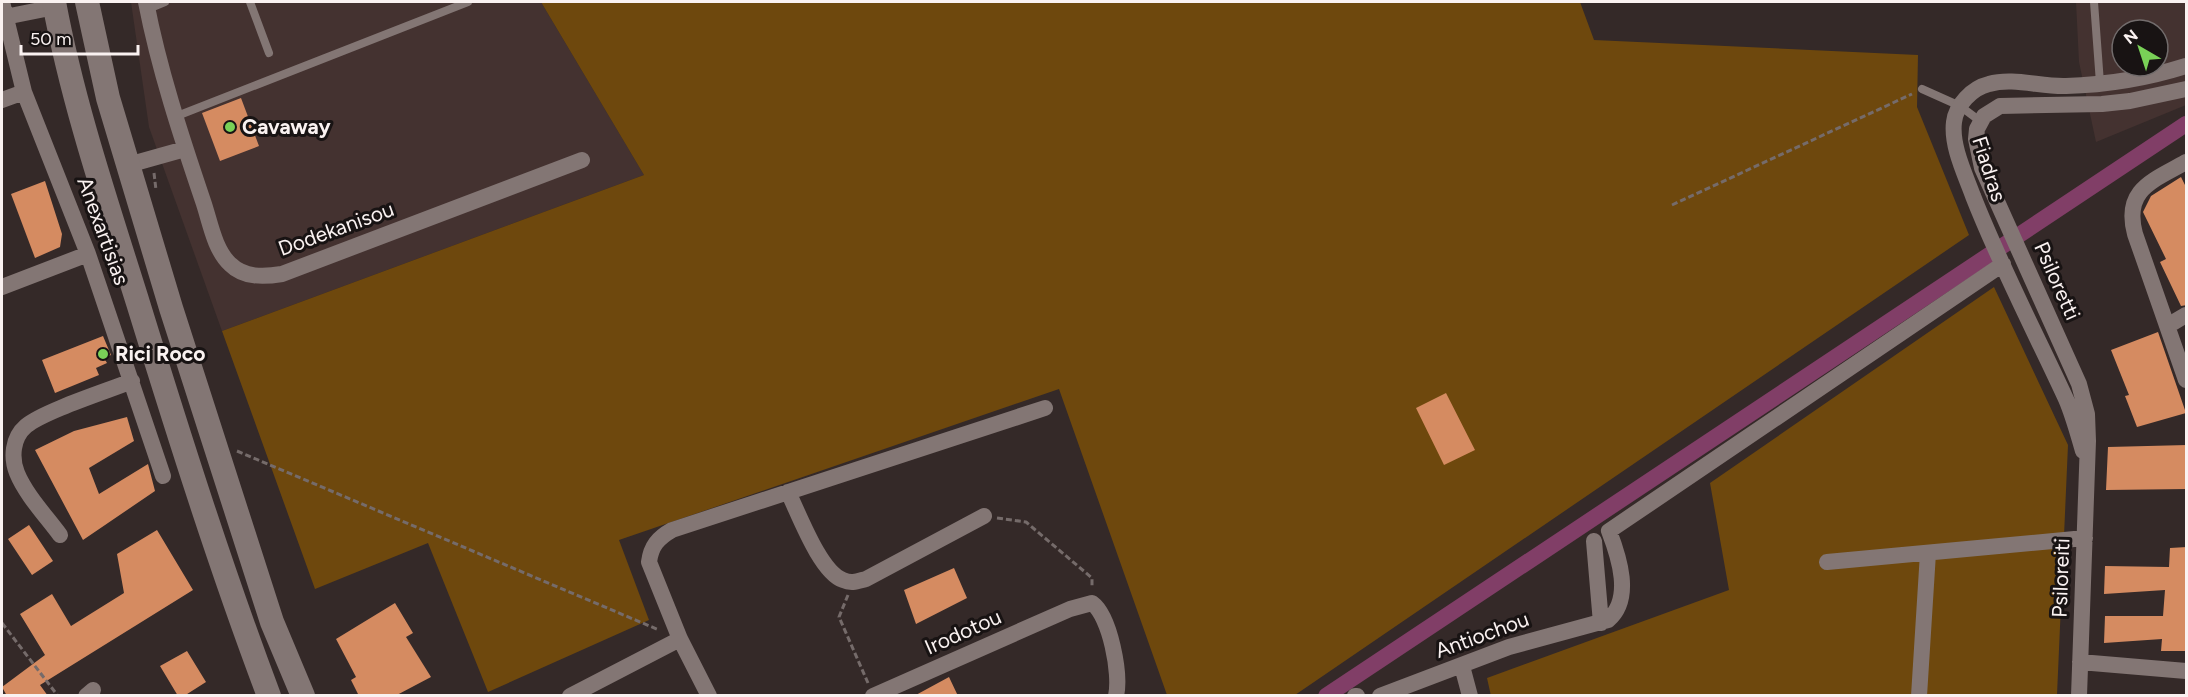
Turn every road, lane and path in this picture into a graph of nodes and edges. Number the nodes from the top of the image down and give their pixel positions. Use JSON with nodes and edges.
{"nodes":[{"id":1,"x":87,"y":2,"type":"edge"},
{"id":2,"x":165,"y":2,"type":"edge"},
{"id":3,"x":250,"y":2,"type":"edge"},
{"id":4,"x":468,"y":2,"type":"edge"},
{"id":5,"x":2094,"y":2,"type":"edge"},
{"id":6,"x":55,"y":4,"type":"edge"},
{"id":7,"x":147,"y":5,"type":"edge"},
{"id":8,"x":3,"y":10,"type":"edge"},
{"id":9,"x":269,"y":53,"type":"dead end"},
{"id":10,"x":2187,"y":66,"type":"edge"},
{"id":11,"x":2100,"y":83,"type":"junction"},
{"id":12,"x":1922,"y":89,"type":"joint"},
{"id":13,"x":2187,"y":89,"type":"edge"},
{"id":14,"x":24,"y":92,"type":"junction"},
{"id":15,"x":2,"y":100,"type":"edge"},
{"id":16,"x":2102,"y":104,"type":"junction"},
{"id":17,"x":1960,"y":106,"type":"junction"},
{"id":18,"x":177,"y":116,"type":"junction"},
{"id":19,"x":1980,"y":121,"type":"junction"},
{"id":20,"x":185,"y":148,"type":"junction"},
{"id":21,"x":582,"y":160,"type":"dead end"},
{"id":22,"x":2187,"y":162,"type":"edge"},
{"id":23,"x":128,"y":165,"type":"junction"},
{"id":24,"x":1672,"y":205,"type":"dead end"},
{"id":25,"x":88,"y":254,"type":"junction"},
{"id":26,"x":2001,"y":260,"type":"junction"},
{"id":27,"x":2,"y":287,"type":"edge"},
{"id":28,"x":2187,"y":315,"type":"edge"},
{"id":29,"x":2169,"y":325,"type":"junction"},
{"id":30,"x":2187,"y":380,"type":"edge"},
{"id":31,"x":132,"y":381,"type":"junction"},
{"id":32,"x":1045,"y":408,"type":"dead end"},
{"id":33,"x":214,"y":441,"type":"junction"},
{"id":34,"x":2088,"y":463,"type":"junction"},
{"id":35,"x":163,"y":476,"type":"dead end"},
{"id":36,"x":788,"y":492,"type":"junction"},
{"id":37,"x":984,"y":516,"type":"joint"},
{"id":38,"x":60,"y":535,"type":"dead end"},
{"id":39,"x":2085,"y":538,"type":"junction"},
{"id":40,"x":1594,"y":541,"type":"dead end"},
{"id":41,"x":1928,"y":553,"type":"junction"},
{"id":42,"x":1827,"y":562,"type":"dead end"},
{"id":43,"x":853,"y":583,"type":"junction"},
{"id":44,"x":1092,"y":603,"type":"junction"},
{"id":45,"x":2,"y":623,"type":"edge"},
{"id":46,"x":1601,"y":623,"type":"junction"},
{"id":47,"x":680,"y":639,"type":"junction"},
{"id":48,"x":2080,"y":663,"type":"junction"},
{"id":49,"x":1462,"y":666,"type":"junction"},
{"id":50,"x":2187,"y":671,"type":"edge"},
{"id":51,"x":874,"y":695,"type":"edge"},
{"id":52,"x":58,"y":696,"type":"edge"},
{"id":53,"x":269,"y":696,"type":"edge"},
{"id":54,"x":303,"y":696,"type":"edge"},
{"id":55,"x":570,"y":696,"type":"edge"},
{"id":56,"x":708,"y":696,"type":"edge"},
{"id":57,"x":1116,"y":696,"type":"edge"},
{"id":58,"x":1380,"y":696,"type":"edge"},
{"id":59,"x":1470,"y":696,"type":"edge"},
{"id":60,"x":1919,"y":696,"type":"edge"},
{"id":61,"x":2079,"y":696,"type":"edge"}],
"edges":[{"from":1,"to":23,"type":"main road"},
{"from":2,"to":7,"type":"lane"},
{"from":3,"to":9,"type":"lane"},
{"from":4,"to":18,"type":"lane"},
{"from":5,"to":11,"type":"lane"},
{"from":6,"to":8,"type":"street"},
{"from":6,"to":53,"type":"main road"},
{"from":7,"to":18,"type":"street","name":"Dodekanisou"},
{"from":8,"to":14,"type":"street","name":"Anexartisias"},
{"from":10,"to":11,"type":"street"},
{"from":11,"to":16,"type":"street"},
{"from":11,"to":17,"type":"street"},
{"from":12,"to":17,"type":"lane"},
{"from":12,"to":24,"type":"path"},
{"from":13,"to":16,"type":"street","name":"Fiadras"},
{"from":14,"to":15,"type":"street"},
{"from":14,"to":25,"type":"street","name":"Anexartisias"},
{"from":16,"to":19,"type":"street","name":"Fiadras"},
{"from":17,"to":19,"type":"lane"},
{"from":17,"to":26,"type":"street","name":"Fiadras"},
{"from":18,"to":20,"type":"street","name":"Dodekanisou"},
{"from":19,"to":34,"type":"street","name":"Psiloretti"},
{"from":20,"to":21,"type":"street","name":"Dodekanisou"},
{"from":20,"to":23,"type":"street"},
{"from":22,"to":29,"type":"street"},
{"from":23,"to":33,"type":"main road"},
{"from":25,"to":27,"type":"street"},
{"from":25,"to":31,"type":"street","name":"Anexartisias"},
{"from":26,"to":34,"type":"street","name":"Fiadras"},
{"from":26,"to":46,"type":"street"},
{"from":28,"to":29,"type":"street"},
{"from":29,"to":30,"type":"street"},
{"from":31,"to":35,"type":"street","name":"Anexartisias"},
{"from":31,"to":38,"type":"street"},
{"from":32,"to":36,"type":"street"},
{"from":33,"to":47,"type":"path"},
{"from":33,"to":54,"type":"main road"},
{"from":34,"to":39,"type":"street","name":"Psiloreiti"},
{"from":36,"to":43,"type":"street"},
{"from":36,"to":47,"type":"street"},
{"from":37,"to":43,"type":"street"},
{"from":37,"to":44,"type":"path"},
{"from":39,"to":41,"type":"street"},
{"from":39,"to":48,"type":"street","name":"Psiloreiti"},
{"from":40,"to":46,"type":"street"},
{"from":41,"to":42,"type":"street"},
{"from":41,"to":60,"type":"street"},
{"from":43,"to":51,"type":"path"},
{"from":44,"to":51,"type":"street","name":"Irodotou"},
{"from":44,"to":57,"type":"street"},
{"from":45,"to":52,"type":"path"},
{"from":46,"to":49,"type":"street","name":"Antiochou"},
{"from":47,"to":55,"type":"street"},
{"from":47,"to":56,"type":"street"},
{"from":48,"to":50,"type":"street"},
{"from":48,"to":61,"type":"street","name":"Psiloreiti"},
{"from":49,"to":58,"type":"street","name":"Antiochou"},
{"from":49,"to":59,"type":"street"}]}
